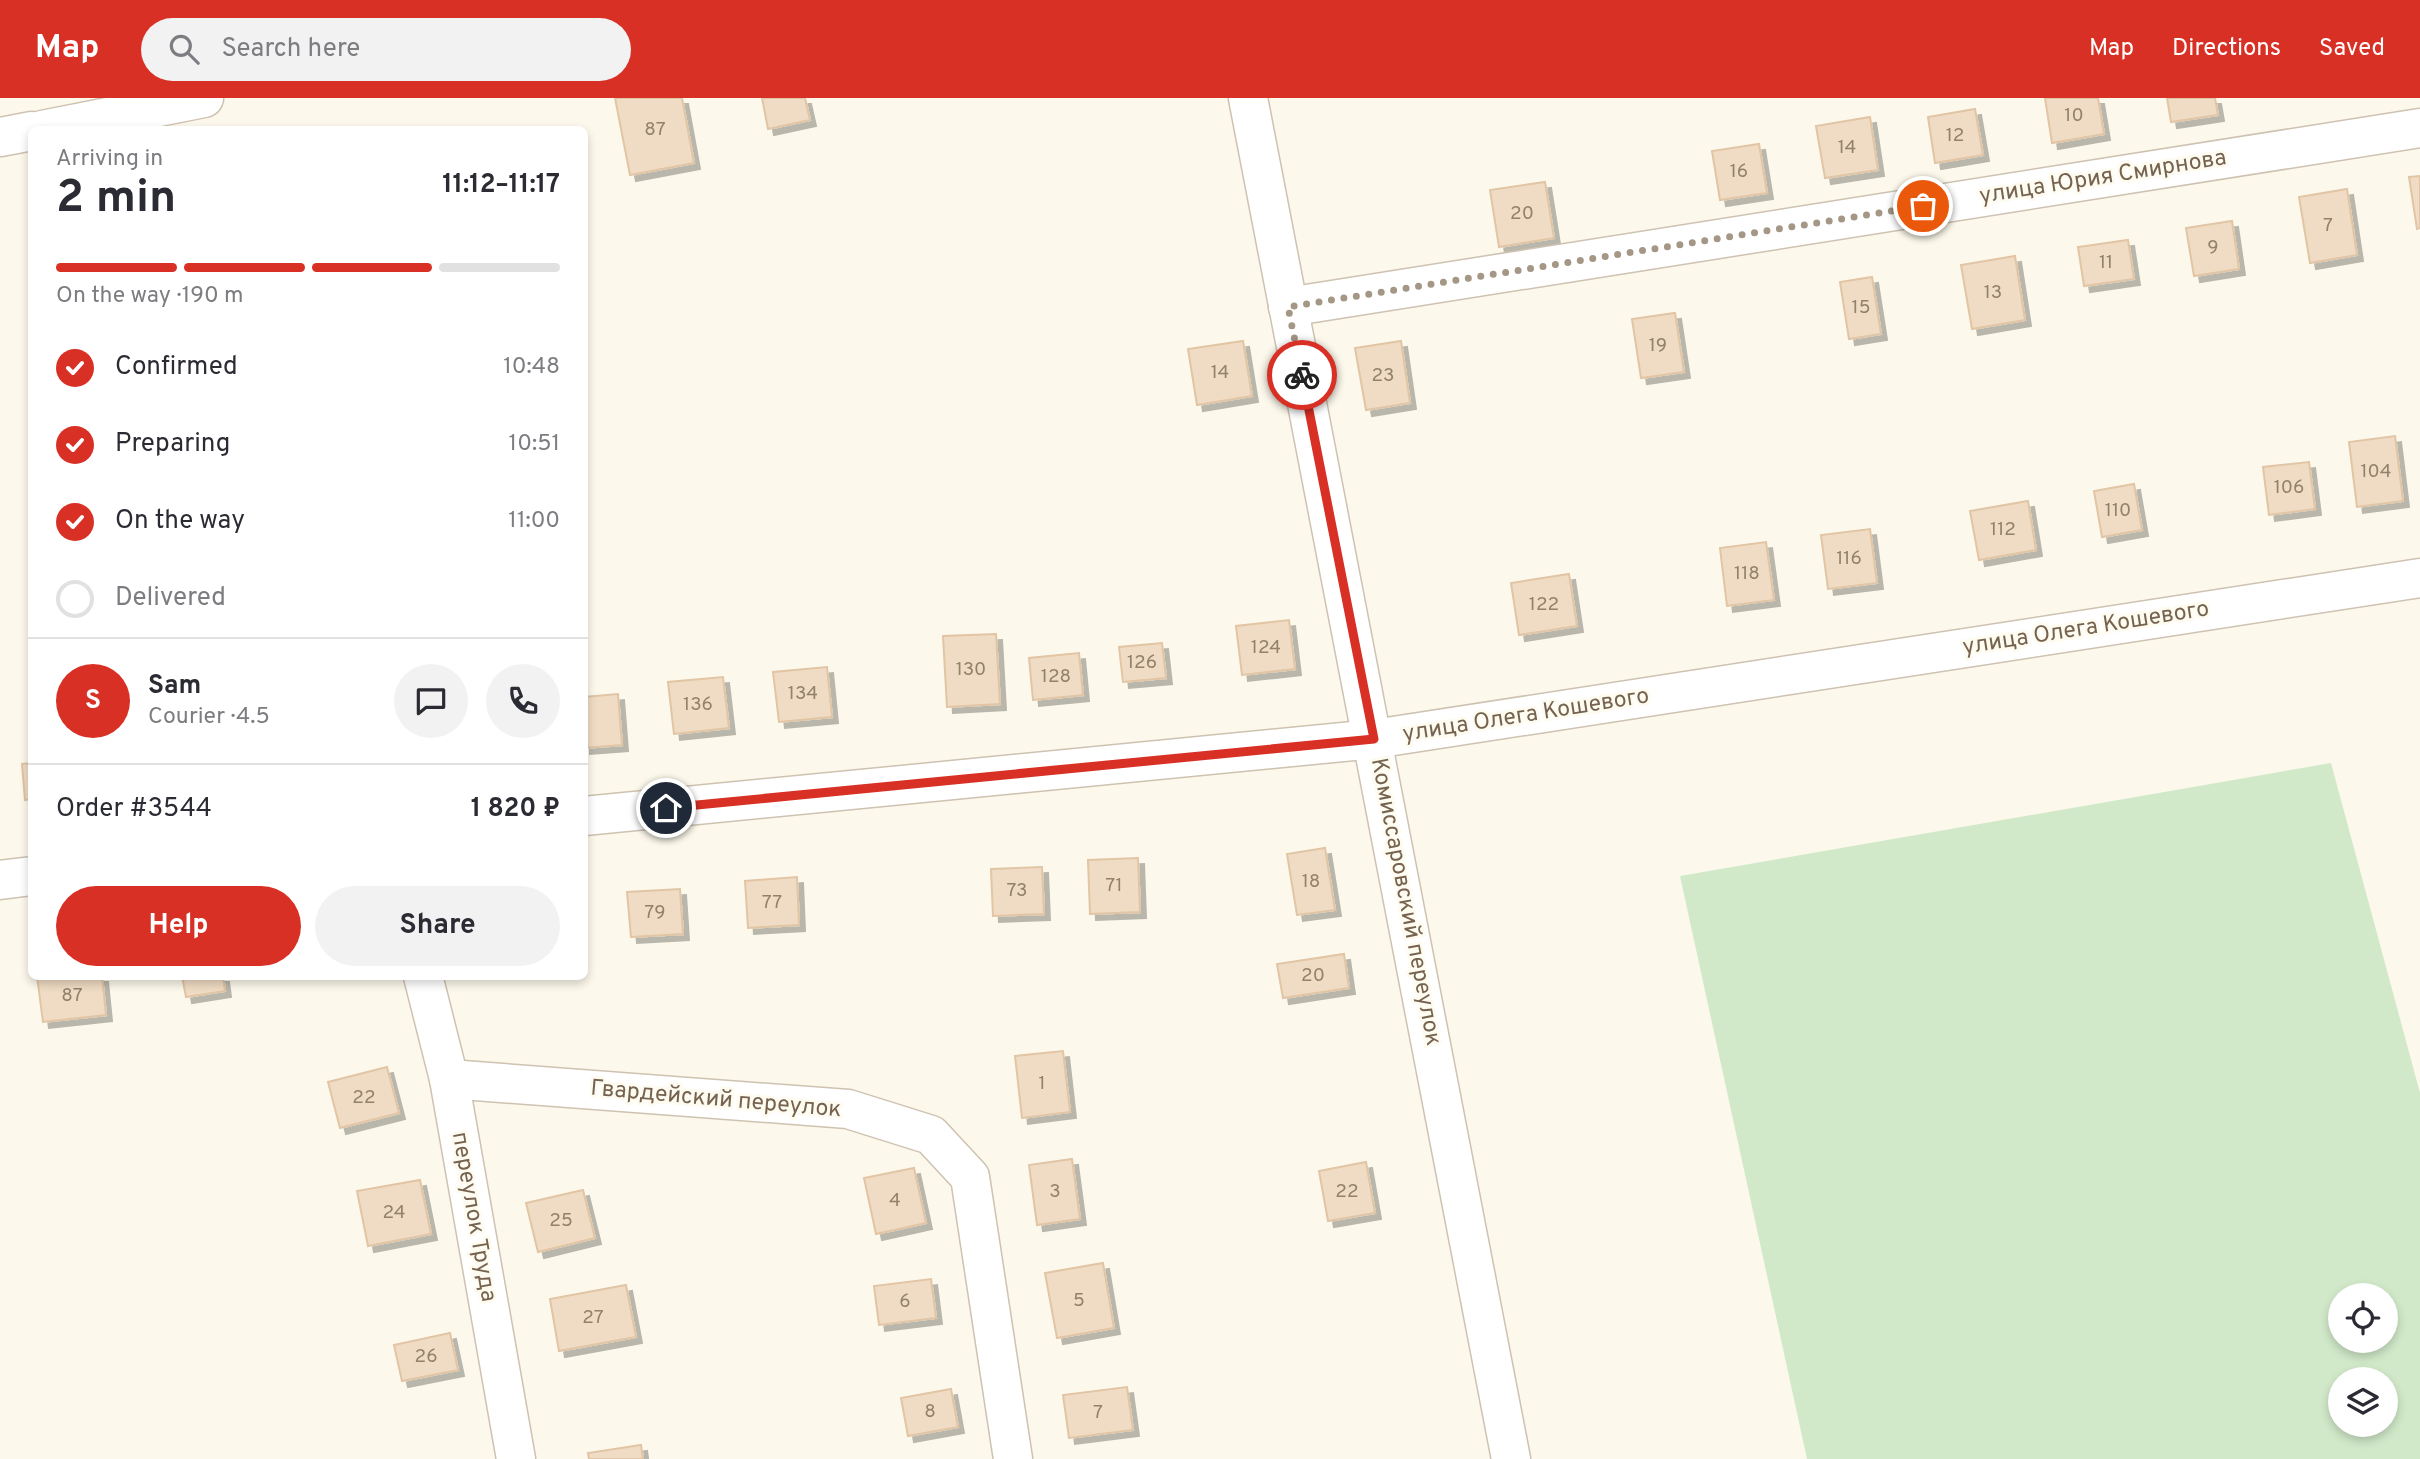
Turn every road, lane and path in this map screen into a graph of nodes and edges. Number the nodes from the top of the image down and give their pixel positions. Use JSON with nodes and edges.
{"nodes":[{"id":1,"x":204,"y":98,"type":"edge"},
{"id":2,"x":1248,"y":98,"type":"edge"},
{"id":3,"x":133,"y":113,"type":"edge"},
{"id":4,"x":63,"y":126,"type":"edge"},
{"id":5,"x":2420,"y":128,"type":"edge"},
{"id":6,"x":28,"y":132,"type":"edge"},
{"id":7,"x":0,"y":138,"type":"edge"},
{"id":8,"x":1288,"y":307,"type":"junction"},
{"id":9,"x":2420,"y":578,"type":"edge"},
{"id":10,"x":1374,"y":739,"type":"junction"},
{"id":11,"x":588,"y":816,"type":"edge"},
{"id":12,"x":28,"y":876,"type":"edge"},
{"id":13,"x":0,"y":880,"type":"edge"},
{"id":14,"x":424,"y":980,"type":"edge"},
{"id":15,"x":449,"y":1079,"type":"junction"},
{"id":16,"x":516,"y":1459,"type":"edge"},
{"id":17,"x":1013,"y":1459,"type":"edge"},
{"id":18,"x":1511,"y":1459,"type":"edge"}],
"edges":[{"from":1,"to":3,"type":"street"},
{"from":2,"to":8,"type":"street","name":"Комиссаровский переулок"},
{"from":3,"to":4,"type":"street"},
{"from":5,"to":8,"type":"street","name":"улица Юрия Смирнова"},
{"from":6,"to":7,"type":"street"},
{"from":8,"to":10,"type":"street","name":"Комиссаровский переулок"},
{"from":9,"to":10,"type":"street","name":"улица Олега Кошевого"},
{"from":10,"to":11,"type":"street","name":"улица Олега Кошевого"},
{"from":10,"to":18,"type":"street","name":"Комиссаровский переулок"},
{"from":12,"to":13,"type":"street"},
{"from":14,"to":15,"type":"street","name":"переулок Труда"},
{"from":15,"to":16,"type":"street","name":"переулок Труда"},
{"from":15,"to":17,"type":"street","name":"Гвардейский переулок"}]}
